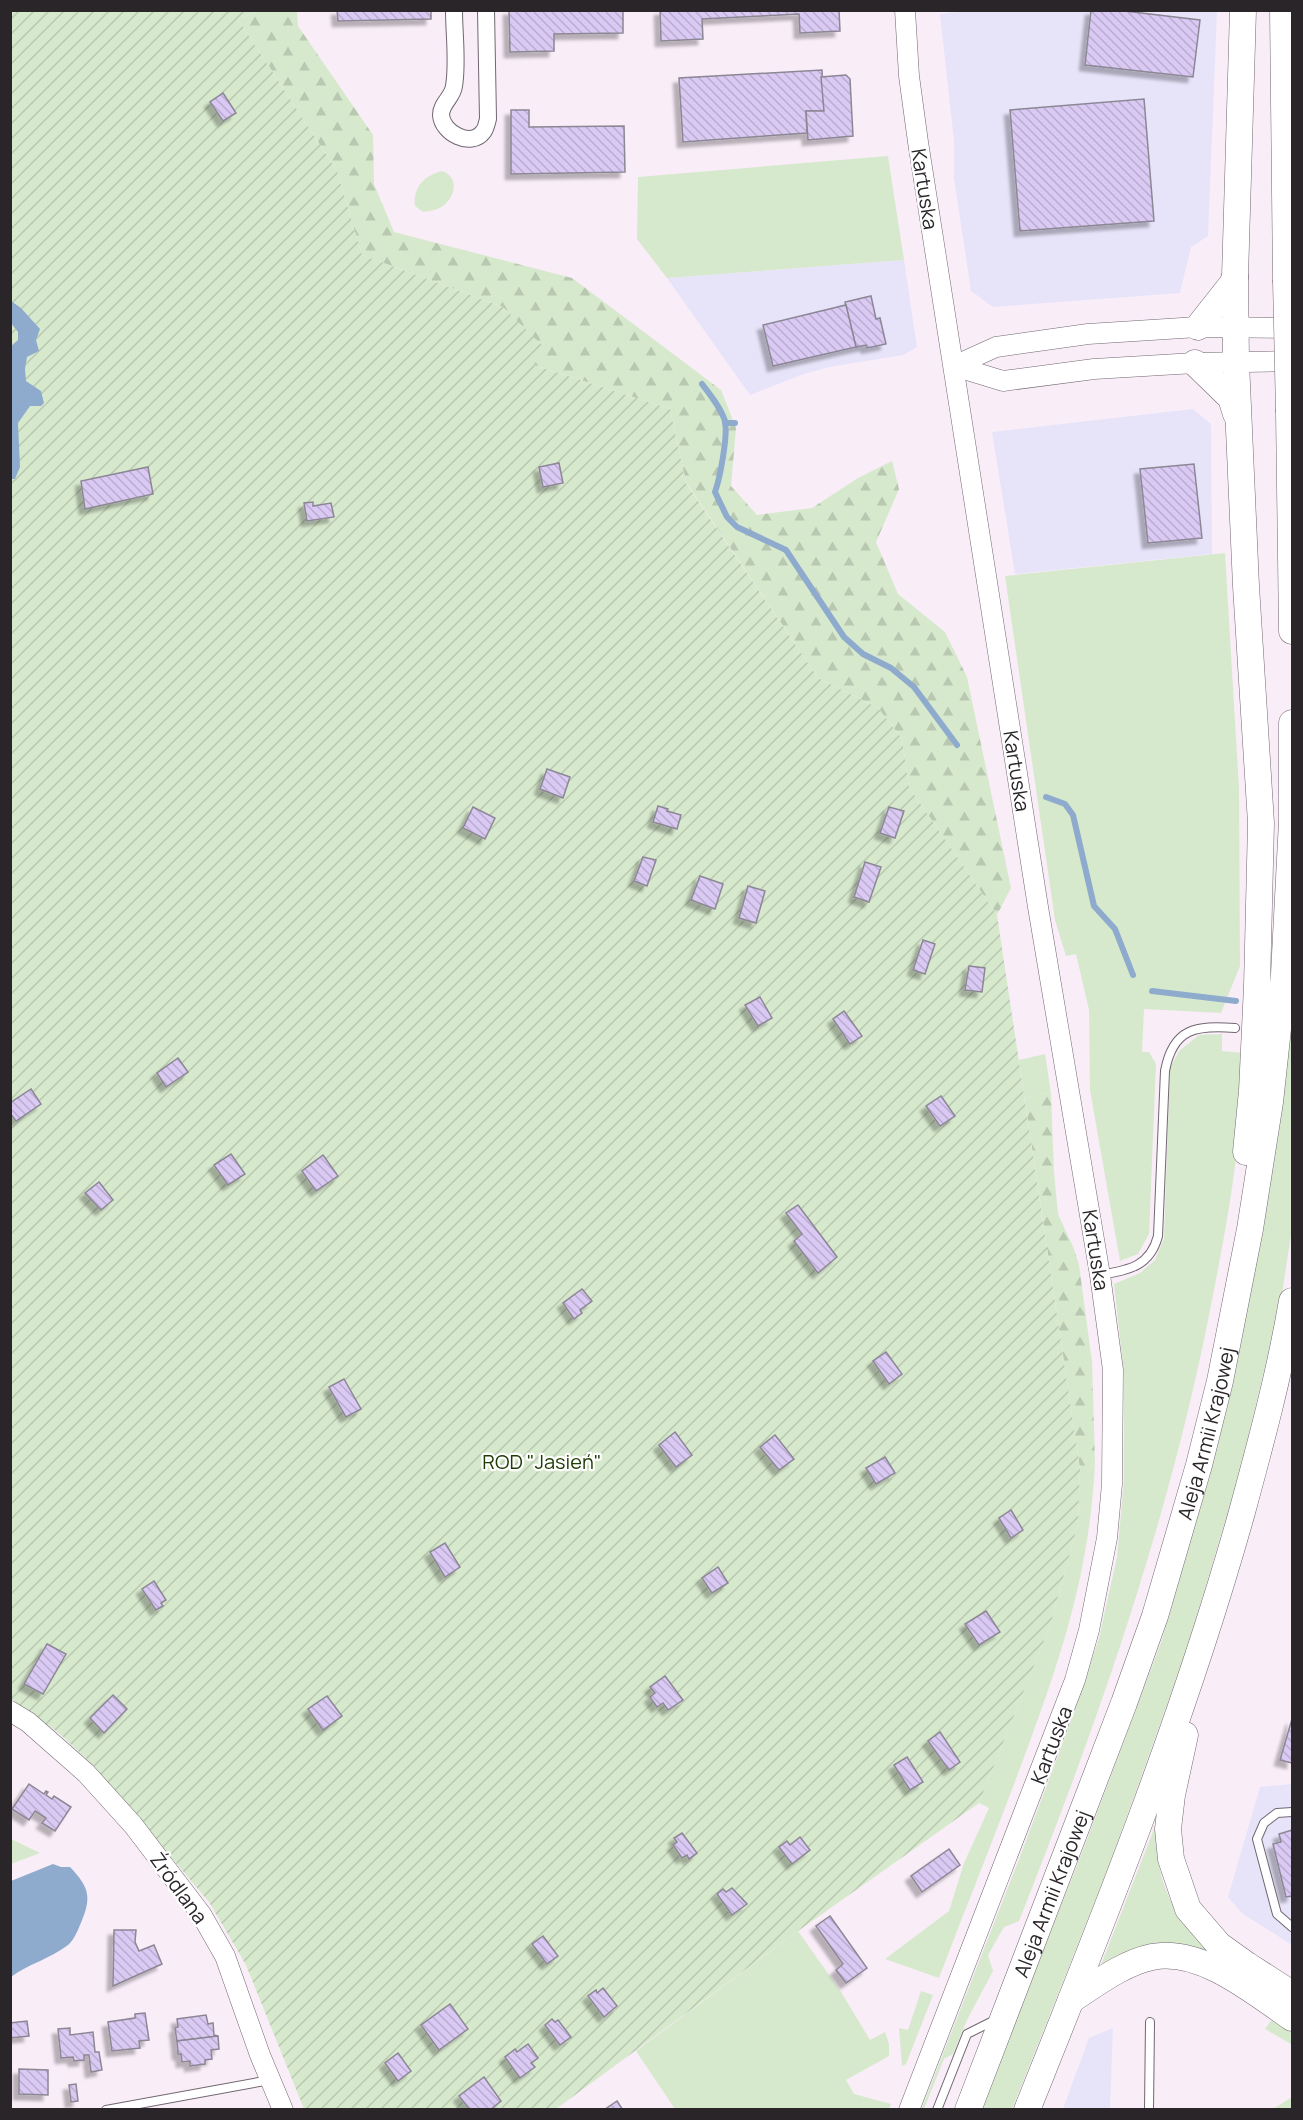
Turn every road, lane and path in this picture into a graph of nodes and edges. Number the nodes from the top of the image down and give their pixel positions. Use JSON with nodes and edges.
{"nodes":[{"id":1,"x":454,"y":10,"type":"edge"},
{"id":2,"x":486,"y":10,"type":"edge"},
{"id":3,"x":905,"y":10,"type":"edge"},
{"id":4,"x":1243,"y":10,"type":"edge"},
{"id":5,"x":1283,"y":10,"type":"edge"},
{"id":6,"x":1235,"y":277,"type":"junction"},
{"id":7,"x":1198,"y":327,"type":"junction"},
{"id":8,"x":1236,"y":327,"type":"junction"},
{"id":9,"x":1293,"y":328,"type":"edge"},
{"id":10,"x":1293,"y":361,"type":"edge"},
{"id":11,"x":1236,"y":362,"type":"junction"},
{"id":12,"x":1195,"y":363,"type":"junction"},
{"id":13,"x":954,"y":366,"type":"junction"},
{"id":14,"x":1238,"y":417,"type":"junction"},
{"id":15,"x":1293,"y":631,"type":"edge"},
{"id":16,"x":1293,"y":723,"type":"edge"},
{"id":17,"x":1235,"y":1028,"type":"dead end"},
{"id":18,"x":1100,"y":1275,"type":"junction"},
{"id":19,"x":1293,"y":1300,"type":"edge"},
{"id":20,"x":1229,"y":1341,"type":"junction"},
{"id":21,"x":1195,"y":1669,"type":"junction"},
{"id":22,"x":10,"y":1711,"type":"edge"},
{"id":23,"x":1293,"y":1812,"type":"edge"},
{"id":24,"x":1293,"y":1927,"type":"edge"},
{"id":25,"x":1293,"y":1994,"type":"edge"},
{"id":26,"x":1071,"y":2000,"type":"junction"},
{"id":27,"x":1005,"y":2015,"type":"junction"},
{"id":28,"x":1293,"y":2018,"type":"edge"},
{"id":29,"x":1150,"y":2022,"type":"dead end"},
{"id":30,"x":270,"y":2080,"type":"junction"},
{"id":31,"x":106,"y":2109,"type":"edge"},
{"id":32,"x":283,"y":2109,"type":"edge"},
{"id":33,"x":909,"y":2109,"type":"edge"},
{"id":34,"x":937,"y":2109,"type":"edge"},
{"id":35,"x":968,"y":2109,"type":"edge"},
{"id":36,"x":1027,"y":2109,"type":"edge"},
{"id":37,"x":1149,"y":2109,"type":"edge"}],
"edges":[{"from":1,"to":2,"type":"street"},
{"from":3,"to":13,"type":"street","name":"Kartuska"},
{"from":4,"to":6,"type":"main road"},
{"from":5,"to":15,"type":"main road","bridge":true},
{"from":6,"to":7,"type":"main road"},
{"from":6,"to":8,"type":"main road"},
{"from":7,"to":8,"type":"street"},
{"from":7,"to":13,"type":"street"},
{"from":8,"to":9,"type":"street"},
{"from":8,"to":11,"type":"main road"},
{"from":10,"to":11,"type":"street"},
{"from":11,"to":12,"type":"street"},
{"from":11,"to":14,"type":"main road"},
{"from":12,"to":13,"type":"street"},
{"from":12,"to":14,"type":"main road"},
{"from":13,"to":18,"type":"street","name":"Kartuska"},
{"from":14,"to":20,"type":"main road"},
{"from":16,"to":20,"type":"main road","name":"Aleja Armii Krajowej"},
{"from":17,"to":18,"type":"lane"},
{"from":18,"to":33,"type":"street","name":"Kartuska"},
{"from":19,"to":21,"type":"main road"},
{"from":20,"to":27,"type":"main road","name":"Aleja Armii Krajowej"},
{"from":21,"to":25,"type":"main road"},
{"from":21,"to":26,"type":"main road"},
{"from":22,"to":30,"type":"street","name":"Źródlana"},
{"from":23,"to":24,"type":"lane"},
{"from":26,"to":28,"type":"main road"},
{"from":26,"to":36,"type":"main road"},
{"from":27,"to":34,"type":"lane"},
{"from":27,"to":35,"type":"main road","name":"Aleja Armii Krajowej"},
{"from":29,"to":37,"type":"lane"},
{"from":30,"to":31,"type":"lane"},
{"from":30,"to":32,"type":"street","name":"Źródlana"}]}
